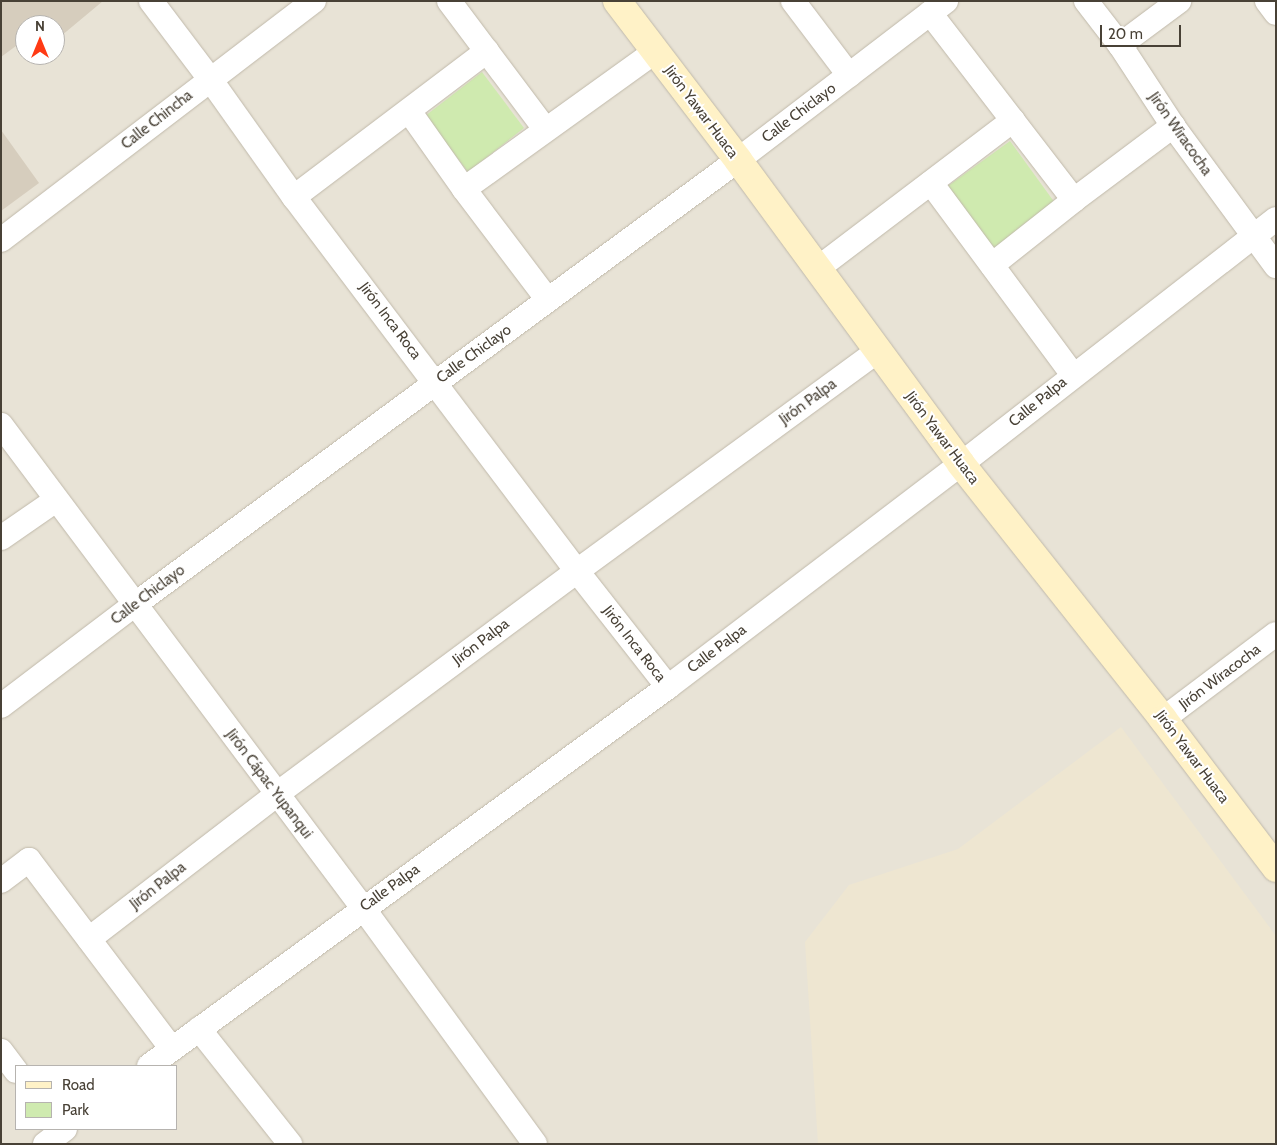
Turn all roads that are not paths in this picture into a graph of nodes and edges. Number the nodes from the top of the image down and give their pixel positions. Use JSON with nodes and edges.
{"nodes":[{"id":1,"x":152,"y":1,"type":"edge"},
{"id":2,"x":314,"y":1,"type":"edge"},
{"id":3,"x":450,"y":1,"type":"edge"},
{"id":4,"x":617,"y":1,"type":"edge"},
{"id":5,"x":793,"y":1,"type":"edge"},
{"id":6,"x":1086,"y":1,"type":"edge"},
{"id":7,"x":1179,"y":1,"type":"edge"},
{"id":8,"x":1267,"y":1,"type":"edge"},
{"id":9,"x":938,"y":7,"type":"edge"},
{"id":10,"x":1276,"y":13,"type":"edge"},
{"id":11,"x":1120,"y":45,"type":"junction"},
{"id":12,"x":487,"y":51,"type":"junction"},
{"id":13,"x":655,"y":52,"type":"junction"},
{"id":14,"x":849,"y":75,"type":"junction"},
{"id":15,"x":210,"y":79,"type":"junction"},
{"id":16,"x":409,"y":112,"type":"junction"},
{"id":17,"x":1013,"y":120,"type":"junction"},
{"id":18,"x":1173,"y":126,"type":"junction"},
{"id":19,"x":546,"y":130,"type":"junction"},
{"id":20,"x":738,"y":160,"type":"junction"},
{"id":21,"x":931,"y":183,"type":"junction"},
{"id":22,"x":464,"y":189,"type":"junction"},
{"id":23,"x":294,"y":196,"type":"junction"},
{"id":24,"x":1074,"y":200,"type":"junction"},
{"id":25,"x":1276,"y":219,"type":"edge"},
{"id":26,"x":1252,"y":235,"type":"junction"},
{"id":27,"x":1,"y":240,"type":"edge"},
{"id":28,"x":992,"y":265,"type":"junction"},
{"id":29,"x":1276,"y":266,"type":"edge"},
{"id":30,"x":817,"y":268,"type":"junction"},
{"id":31,"x":548,"y":300,"type":"junction"},
{"id":32,"x":878,"y":351,"type":"junction"},
{"id":33,"x":1073,"y":375,"type":"junction"},
{"id":34,"x":436,"y":382,"type":"junction"},
{"id":35,"x":1,"y":425,"type":"edge"},
{"id":36,"x":961,"y":464,"type":"junction"},
{"id":37,"x":56,"y":500,"type":"junction"},
{"id":38,"x":1,"y":538,"type":"edge"},
{"id":39,"x":577,"y":571,"type":"junction"},
{"id":40,"x":134,"y":605,"type":"junction"},
{"id":41,"x":1276,"y":634,"type":"edge"},
{"id":42,"x":668,"y":686,"type":"junction"},
{"id":43,"x":1,"y":706,"type":"edge"},
{"id":44,"x":1164,"y":719,"type":"junction"},
{"id":45,"x":277,"y":794,"type":"junction"},
{"id":46,"x":1276,"y":868,"type":"edge"},
{"id":47,"x":1,"y":881,"type":"edge"},
{"id":48,"x":363,"y":908,"type":"junction"},
{"id":49,"x":89,"y":939,"type":"junction"},
{"id":50,"x":199,"y":1029,"type":"junction"},
{"id":51,"x":172,"y":1049,"type":"junction"},
{"id":52,"x":1,"y":1051,"type":"edge"},
{"id":53,"x":150,"y":1065,"type":"edge"},
{"id":54,"x":15,"y":1070,"type":"edge"},
{"id":55,"x":290,"y":1144,"type":"edge"},
{"id":56,"x":535,"y":1144,"type":"edge"}],
"edges":[{"from":1,"to":15,"type":"street","name":"Jirón Inca Roca"},
{"from":2,"to":15,"type":"street","name":"Calle Chincha"},
{"from":3,"to":12,"type":"street"},
{"from":4,"to":13,"type":"street","name":"Jirón Yawar Huaca"},
{"from":5,"to":14,"type":"street"},
{"from":6,"to":11,"type":"street","name":"Jirón Wiracocha"},
{"from":7,"to":11,"type":"street"},
{"from":8,"to":10,"type":"street"},
{"from":9,"to":14,"type":"street","name":"Calle Chiclayo"},
{"from":9,"to":17,"type":"street"},
{"from":11,"to":18,"type":"street","name":"Jirón Wiracocha"},
{"from":12,"to":16,"type":"street"},
{"from":12,"to":19,"type":"street"},
{"from":13,"to":19,"type":"street"},
{"from":13,"to":20,"type":"street","name":"Jirón Yawar Huaca"},
{"from":14,"to":20,"type":"street","name":"Calle Chiclayo"},
{"from":15,"to":23,"type":"street","name":"Jirón Inca Roca"},
{"from":15,"to":27,"type":"street","name":"Calle Chincha"},
{"from":16,"to":22,"type":"street"},
{"from":16,"to":23,"type":"street"},
{"from":17,"to":21,"type":"street"},
{"from":17,"to":24,"type":"street"},
{"from":18,"to":24,"type":"street"},
{"from":18,"to":26,"type":"street","name":"Jirón Wiracocha"},
{"from":19,"to":22,"type":"street"},
{"from":20,"to":30,"type":"street","name":"Jirón Yawar Huaca"},
{"from":20,"to":31,"type":"street","name":"Calle Chiclayo"},
{"from":21,"to":28,"type":"street"},
{"from":21,"to":30,"type":"street"},
{"from":22,"to":31,"type":"street"},
{"from":23,"to":34,"type":"street","name":"Jirón Inca Roca"},
{"from":24,"to":28,"type":"street"},
{"from":25,"to":26,"type":"street","name":"Calle Palpa"},
{"from":26,"to":29,"type":"street","name":"Jirón Wiracocha"},
{"from":26,"to":33,"type":"street","name":"Calle Palpa"},
{"from":28,"to":33,"type":"street"},
{"from":30,"to":32,"type":"street","name":"Jirón Yawar Huaca"},
{"from":31,"to":34,"type":"street","name":"Calle Chiclayo"},
{"from":32,"to":36,"type":"street","name":"Jirón Yawar Huaca"},
{"from":32,"to":39,"type":"street","name":"Jirón Palpa"},
{"from":33,"to":36,"type":"street","name":"Calle Palpa"},
{"from":34,"to":39,"type":"street","name":"Jirón Inca Roca"},
{"from":34,"to":40,"type":"street","name":"Calle Chiclayo"},
{"from":35,"to":37,"type":"street","name":"Jirón Cápac Yupanqui"},
{"from":36,"to":42,"type":"street","name":"Calle Palpa"},
{"from":36,"to":44,"type":"street","name":"Jirón Yawar Huaca"},
{"from":37,"to":38,"type":"street"},
{"from":37,"to":40,"type":"street","name":"Jirón Cápac Yupanqui"},
{"from":39,"to":42,"type":"street","name":"Jirón Inca Roca"},
{"from":39,"to":45,"type":"street","name":"Jirón Palpa"},
{"from":40,"to":43,"type":"street","name":"Calle Chiclayo"},
{"from":40,"to":45,"type":"street","name":"Jirón Cápac Yupanqui"},
{"from":41,"to":44,"type":"street","name":"Jirón Wiracocha"},
{"from":42,"to":48,"type":"street","name":"Calle Palpa"},
{"from":44,"to":46,"type":"street","name":"Jirón Yawar Huaca"},
{"from":45,"to":48,"type":"street","name":"Jirón Cápac Yupanqui"},
{"from":45,"to":49,"type":"street","name":"Jirón Palpa"},
{"from":47,"to":49,"type":"street"},
{"from":48,"to":50,"type":"street","name":"Calle Palpa"},
{"from":48,"to":56,"type":"street","name":"Jirón Cápac Yupanqui"},
{"from":49,"to":51,"type":"street"},
{"from":50,"to":51,"type":"street","name":"Calle Palpa"},
{"from":50,"to":55,"type":"street"},
{"from":51,"to":53,"type":"street","name":"Calle Palpa"},
{"from":52,"to":54,"type":"street"}]}
